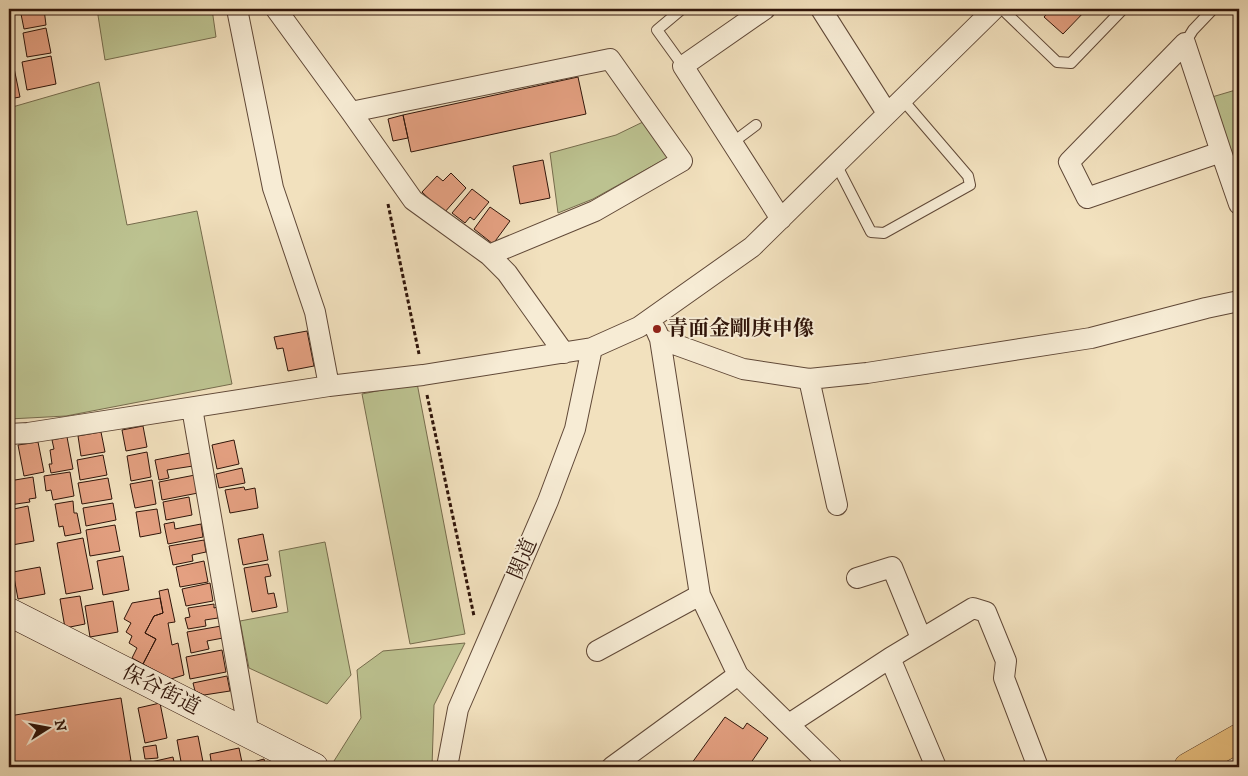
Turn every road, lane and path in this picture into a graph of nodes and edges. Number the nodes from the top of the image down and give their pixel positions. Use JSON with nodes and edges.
{"nodes":[{"id":1,"x":237,"y":9,"type":"edge"},
{"id":2,"x":276,"y":9,"type":"edge"},
{"id":3,"x":682,"y":9,"type":"edge"},
{"id":4,"x":765,"y":9,"type":"edge"},
{"id":5,"x":821,"y":9,"type":"edge"},
{"id":6,"x":994,"y":9,"type":"edge"},
{"id":7,"x":1002,"y":9,"type":"edge"},
{"id":8,"x":1123,"y":9,"type":"edge"},
{"id":9,"x":1213,"y":9,"type":"edge"},
{"id":10,"x":1185,"y":43,"type":"junction"},
{"id":11,"x":683,"y":66,"type":"junction"},
{"id":12,"x":902,"y":99,"type":"junction"},
{"id":13,"x":352,"y":112,"type":"junction"},
{"id":14,"x":887,"y":113,"type":"junction"},
{"id":15,"x":756,"y":125,"type":"dead end"},
{"id":16,"x":732,"y":143,"type":"junction"},
{"id":17,"x":1221,"y":152,"type":"junction"},
{"id":18,"x":836,"y":164,"type":"junction"},
{"id":19,"x":386,"y":195,"type":"dead end"},
{"id":20,"x":1239,"y":204,"type":"edge"},
{"id":21,"x":781,"y":219,"type":"junction"},
{"id":22,"x":489,"y":255,"type":"junction"},
{"id":23,"x":1239,"y":301,"type":"edge"},
{"id":24,"x":652,"y":318,"type":"junction"},
{"id":25,"x":660,"y":339,"type":"junction"},
{"id":26,"x":592,"y":348,"type":"junction"},
{"id":27,"x":564,"y":353,"type":"junction"},
{"id":28,"x":423,"y":375,"type":"junction"},
{"id":29,"x":810,"y":379,"type":"junction"},
{"id":30,"x":329,"y":386,"type":"junction"},
{"id":31,"x":192,"y":408,"type":"junction"},
{"id":32,"x":9,"y":434,"type":"edge"},
{"id":33,"x":837,"y":505,"type":"dead end"},
{"id":34,"x":857,"y":578,"type":"dead end"},
{"id":35,"x":700,"y":595,"type":"junction"},
{"id":36,"x":9,"y":612,"type":"edge"},
{"id":37,"x":475,"y":622,"type":"dead end"},
{"id":38,"x":921,"y":638,"type":"junction"},
{"id":39,"x":597,"y":650,"type":"dead end"},
{"id":40,"x":890,"y":658,"type":"junction"},
{"id":41,"x":738,"y":675,"type":"junction"},
{"id":42,"x":789,"y":724,"type":"junction"},
{"id":43,"x":249,"y":734,"type":"junction"},
{"id":44,"x":1239,"y":738,"type":"edge"},
{"id":45,"x":314,"y":767,"type":"edge"},
{"id":46,"x":447,"y":767,"type":"edge"},
{"id":47,"x":612,"y":767,"type":"edge"},
{"id":48,"x":832,"y":767,"type":"edge"},
{"id":49,"x":936,"y":767,"type":"edge"},
{"id":50,"x":1038,"y":767,"type":"edge"},
{"id":51,"x":1188,"y":767,"type":"edge"}],
"edges":[{"from":1,"to":30,"type":"street"},
{"from":2,"to":13,"type":"street"},
{"from":3,"to":11,"type":"lane"},
{"from":4,"to":11,"type":"street"},
{"from":5,"to":14,"type":"street"},
{"from":6,"to":12,"type":"street"},
{"from":7,"to":8,"type":"lane"},
{"from":9,"to":10,"type":"lane"},
{"from":10,"to":17,"type":"street"},
{"from":10,"to":17,"type":"street"},
{"from":11,"to":16,"type":"street"},
{"from":12,"to":14,"type":"street"},
{"from":12,"to":18,"type":"lane"},
{"from":13,"to":22,"type":"street"},
{"from":13,"to":22,"type":"street"},
{"from":14,"to":18,"type":"street"},
{"from":15,"to":16,"type":"lane"},
{"from":16,"to":21,"type":"street"},
{"from":17,"to":20,"type":"street"},
{"from":18,"to":21,"type":"street"},
{"from":19,"to":28,"type":"path"},
{"from":21,"to":24,"type":"street"},
{"from":22,"to":27,"type":"street"},
{"from":23,"to":29,"type":"street"},
{"from":24,"to":25,"type":"street"},
{"from":24,"to":26,"type":"street"},
{"from":25,"to":29,"type":"street"},
{"from":25,"to":35,"type":"street"},
{"from":26,"to":27,"type":"street"},
{"from":26,"to":46,"type":"street","name":"関道"},
{"from":27,"to":28,"type":"street"},
{"from":28,"to":30,"type":"street"},
{"from":28,"to":37,"type":"path"},
{"from":29,"to":33,"type":"street"},
{"from":30,"to":31,"type":"street"},
{"from":31,"to":32,"type":"street"},
{"from":31,"to":43,"type":"street"},
{"from":34,"to":38,"type":"street"},
{"from":35,"to":39,"type":"street"},
{"from":35,"to":41,"type":"street"},
{"from":36,"to":43,"type":"main road","name":"保谷街道"},
{"from":38,"to":40,"type":"street"},
{"from":38,"to":50,"type":"street"},
{"from":40,"to":42,"type":"street"},
{"from":40,"to":49,"type":"street"},
{"from":41,"to":42,"type":"street"},
{"from":41,"to":47,"type":"street"},
{"from":42,"to":48,"type":"street"},
{"from":43,"to":45,"type":"main road","name":"保谷街道"},
{"from":44,"to":51,"type":"main road"}]}
